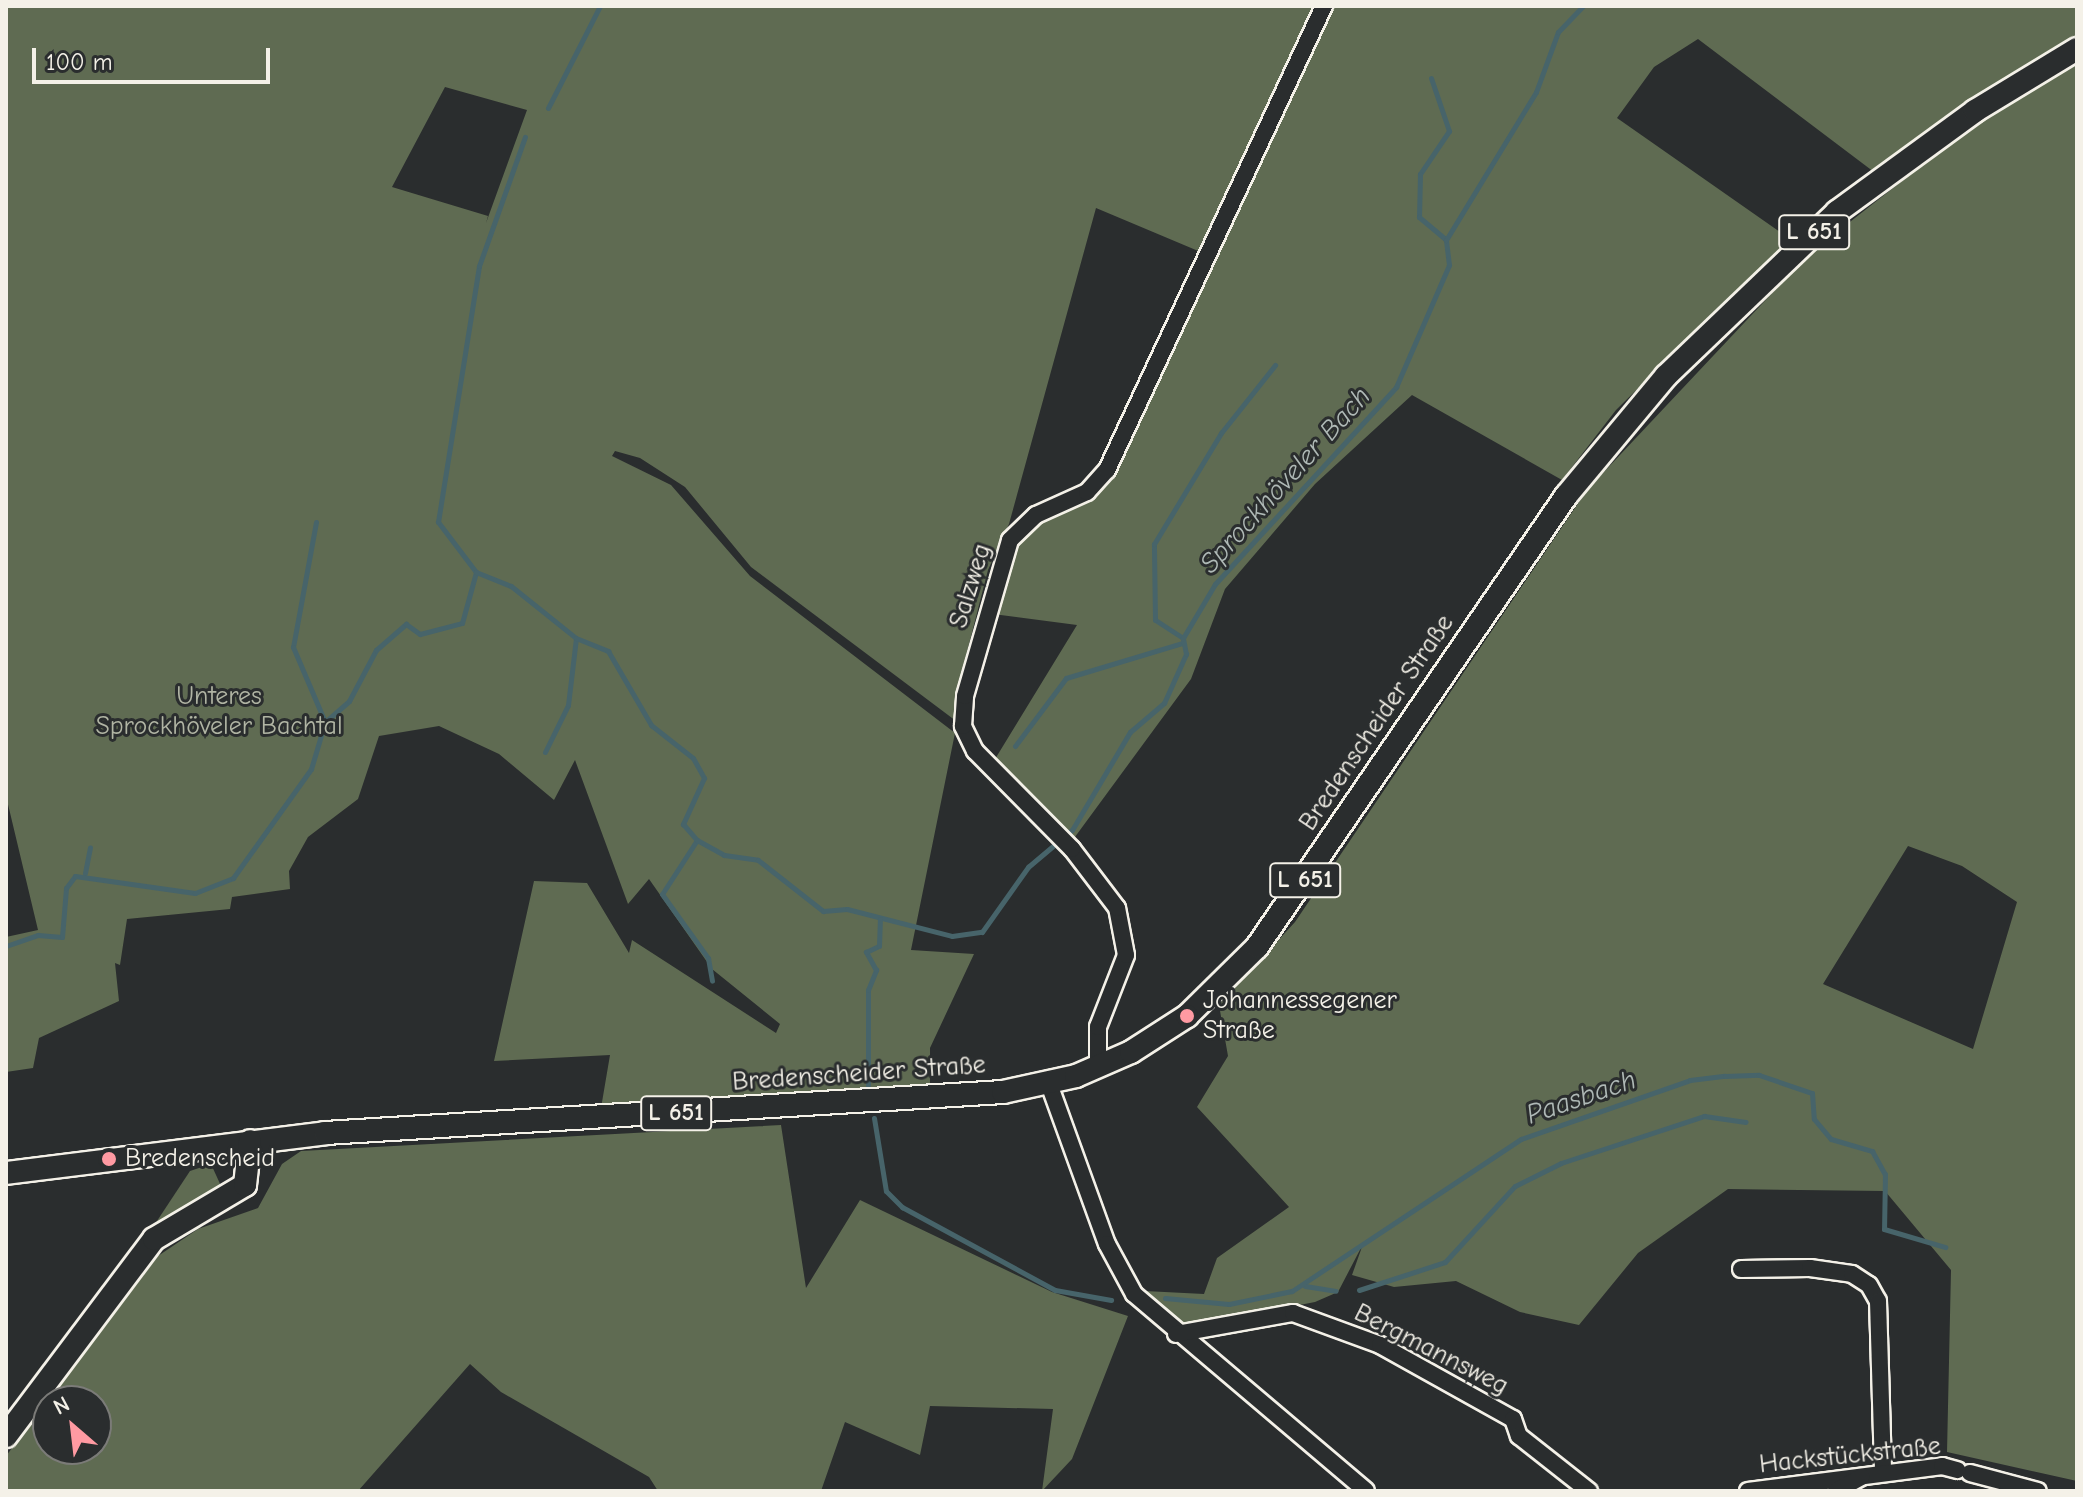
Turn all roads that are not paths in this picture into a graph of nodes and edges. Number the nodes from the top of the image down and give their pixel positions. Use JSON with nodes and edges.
{"nodes":[{"id":1,"x":1324,"y":6,"type":"edge"},
{"id":2,"x":2077,"y":49,"type":"edge"},
{"id":3,"x":1098,"y":1068,"type":"junction"},
{"id":4,"x":1049,"y":1084,"type":"junction"},
{"id":5,"x":250,"y":1141,"type":"junction"},
{"id":6,"x":6,"y":1173,"type":"edge"},
{"id":7,"x":1741,"y":1269,"type":"dead end"},
{"id":8,"x":1176,"y":1334,"type":"junction"},
{"id":9,"x":6,"y":1436,"type":"edge"},
{"id":10,"x":1883,"y":1472,"type":"junction"},
{"id":11,"x":1866,"y":1474,"type":"junction"},
{"id":12,"x":1366,"y":1491,"type":"edge"},
{"id":13,"x":1589,"y":1491,"type":"edge"},
{"id":14,"x":1748,"y":1491,"type":"edge"},
{"id":15,"x":1836,"y":1491,"type":"edge"},
{"id":16,"x":2029,"y":1491,"type":"edge"}],
"edges":[{"from":1,"to":3,"type":"street","name":"Salzweg"},
{"from":2,"to":3,"type":"main road","name":"Bredenscheider Straße","number":"L 651"},
{"from":3,"to":4,"type":"main road","name":"Bredenscheider Straße","number":"L 651"},
{"from":4,"to":5,"type":"main road","name":"Bredenscheider Straße","number":"L 651"},
{"from":4,"to":8,"type":"street"},
{"from":5,"to":6,"type":"main road","name":"Bredenscheider Straße","number":"L 651"},
{"from":5,"to":9,"type":"main road"},
{"from":7,"to":10,"type":"street"},
{"from":8,"to":12,"type":"street"},
{"from":8,"to":13,"type":"street","name":"Bergmannsweg"},
{"from":10,"to":11,"type":"street","name":"Hackstückstraße"},
{"from":10,"to":16,"type":"street","name":"Hackstückstraße"},
{"from":11,"to":14,"type":"street","name":"Hackstückstraße"},
{"from":11,"to":15,"type":"street"}]}
